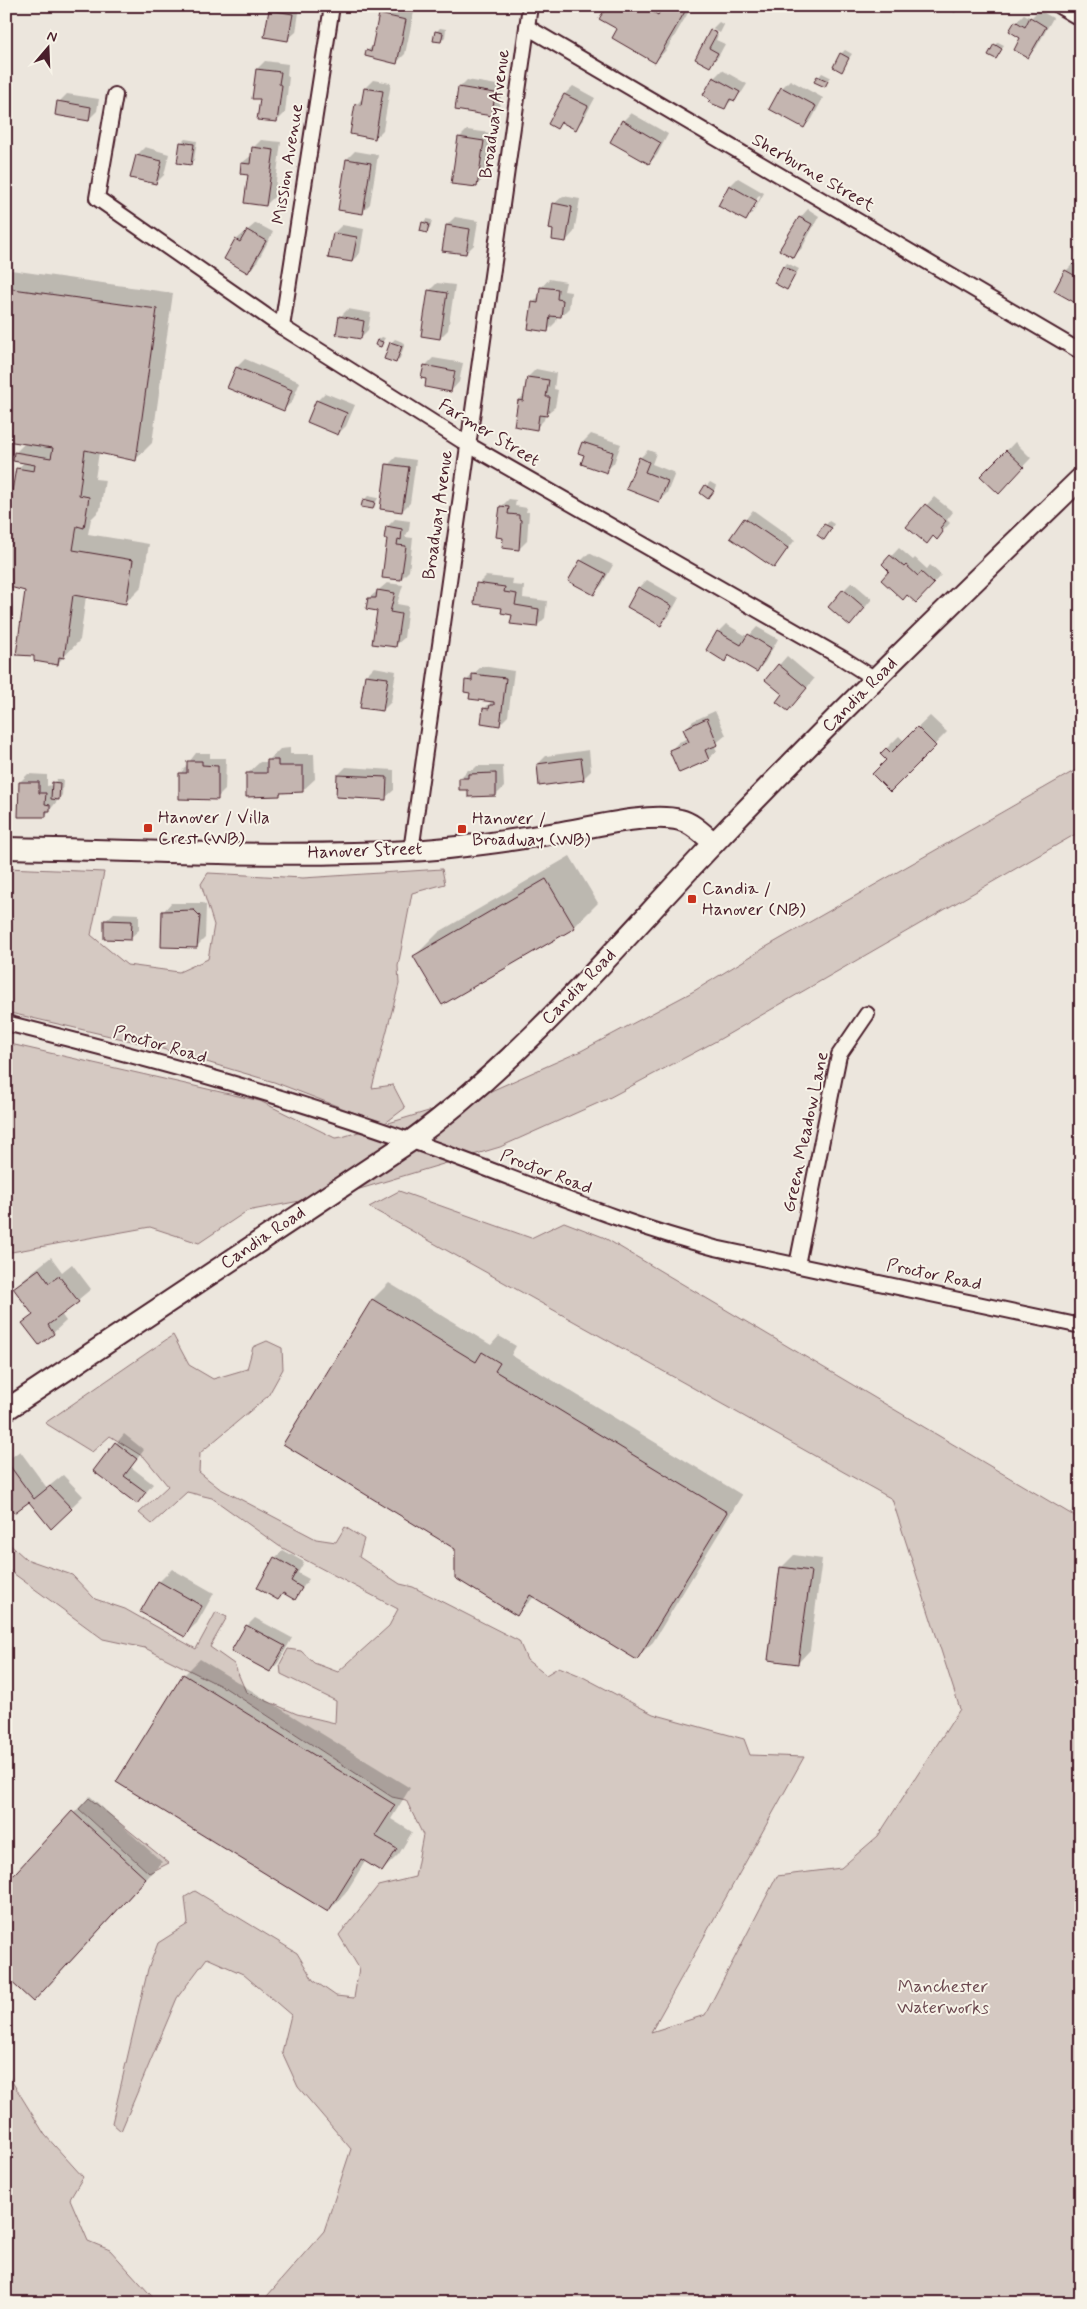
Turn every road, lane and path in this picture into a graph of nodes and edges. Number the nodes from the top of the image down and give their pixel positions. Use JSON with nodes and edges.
{"nodes":[{"id":1,"x":332,"y":6,"type":"edge"},
{"id":2,"x":530,"y":6,"type":"edge"},
{"id":3,"x":1059,"y":6,"type":"edge"},
{"id":4,"x":1081,"y":19,"type":"edge"},
{"id":5,"x":527,"y":27,"type":"junction"},
{"id":6,"x":116,"y":95,"type":"dead end"},
{"id":7,"x":282,"y":327,"type":"junction"},
{"id":8,"x":1081,"y":352,"type":"edge"},
{"id":9,"x":467,"y":444,"type":"junction"},
{"id":10,"x":1081,"y":478,"type":"edge"},
{"id":11,"x":875,"y":679,"type":"junction"},
{"id":12,"x":714,"y":844,"type":"junction"},
{"id":13,"x":6,"y":848,"type":"edge"},
{"id":14,"x":411,"y":851,"type":"junction"},
{"id":15,"x":867,"y":1014,"type":"dead end"},
{"id":16,"x":6,"y":1023,"type":"edge"},
{"id":17,"x":410,"y":1142,"type":"junction"},
{"id":18,"x":797,"y":1265,"type":"junction"},
{"id":19,"x":1081,"y":1326,"type":"edge"},
{"id":20,"x":6,"y":1410,"type":"edge"}],
"edges":[{"from":1,"to":7,"type":"street","name":"Mission Avenue"},
{"from":2,"to":5,"type":"street","name":"Broadway Avenue"},
{"from":3,"to":4,"type":"street"},
{"from":5,"to":8,"type":"street","name":"Sherburne Street"},
{"from":5,"to":9,"type":"street","name":"Broadway Avenue"},
{"from":6,"to":7,"type":"street","name":"Farmer Street"},
{"from":7,"to":9,"type":"street","name":"Farmer Street"},
{"from":9,"to":11,"type":"street","name":"Farmer Street"},
{"from":9,"to":14,"type":"street","name":"Broadway Avenue"},
{"from":10,"to":11,"type":"main road","name":"Candia Road"},
{"from":11,"to":12,"type":"main road","name":"Candia Road"},
{"from":12,"to":14,"type":"main road","name":"Hanover Street"},
{"from":12,"to":17,"type":"main road","name":"Candia Road"},
{"from":13,"to":14,"type":"main road","name":"Hanover Street"},
{"from":15,"to":18,"type":"street","name":"Green Meadow Lane"},
{"from":16,"to":17,"type":"street","name":"Proctor Road"},
{"from":17,"to":18,"type":"street","name":"Proctor Road"},
{"from":17,"to":20,"type":"main road","name":"Candia Road"},
{"from":18,"to":19,"type":"street","name":"Proctor Road"}]}
